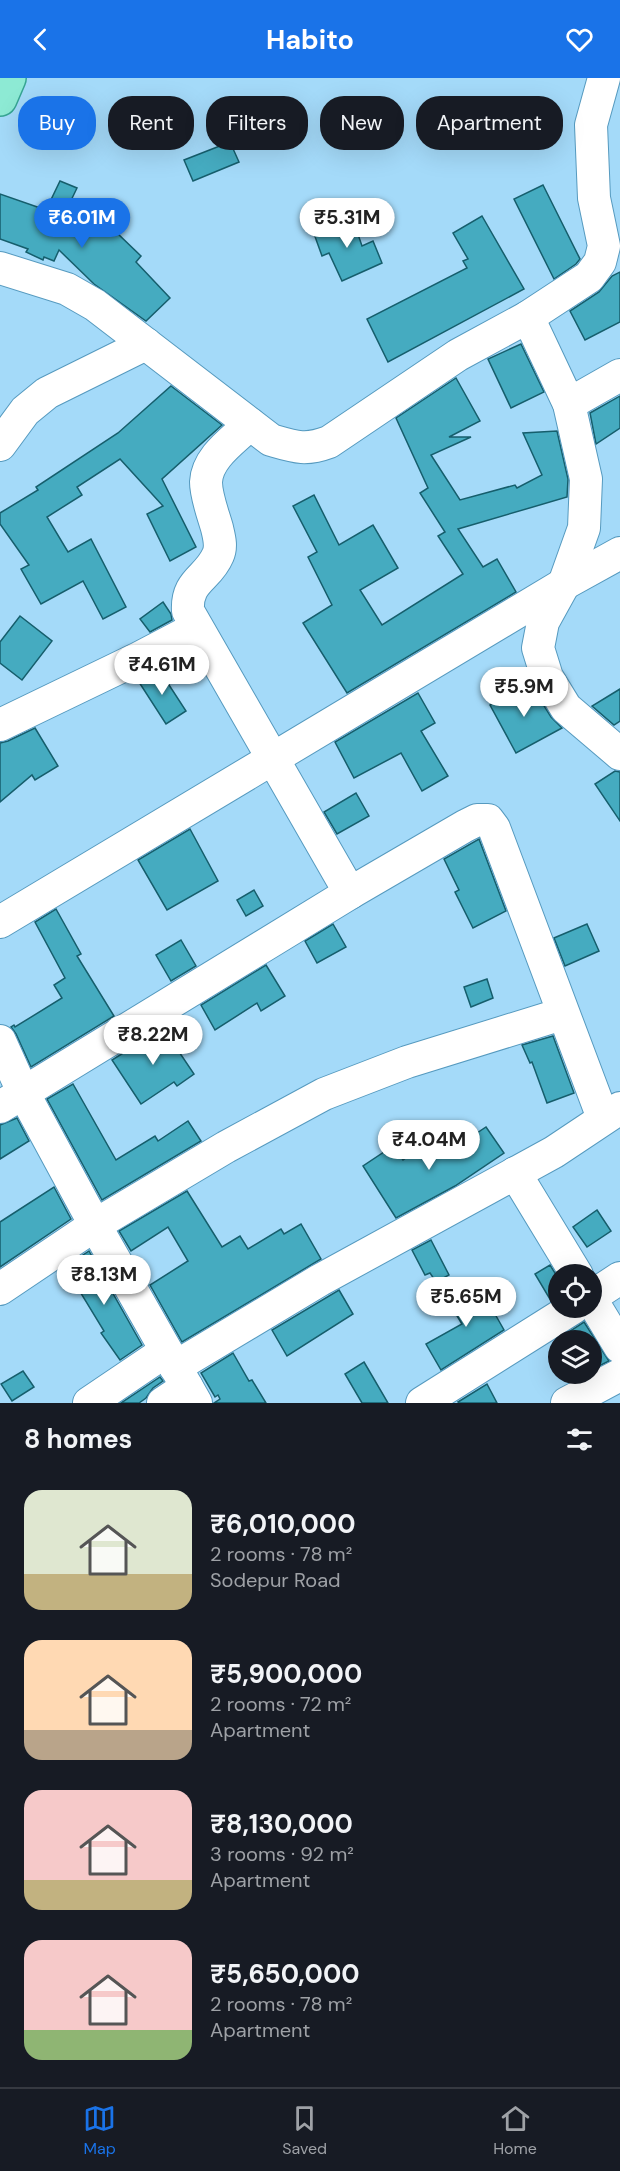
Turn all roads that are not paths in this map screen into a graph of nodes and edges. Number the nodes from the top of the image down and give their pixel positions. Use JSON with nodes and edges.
{"nodes":[{"id":1,"x":9,"y":78,"type":"edge"},
{"id":2,"x":604,"y":78,"type":"edge"},
{"id":3,"x":0,"y":99,"type":"edge"},
{"id":4,"x":0,"y":268,"type":"edge"},
{"id":5,"x":528,"y":316,"type":"junction"},
{"id":6,"x":146,"y":344,"type":"junction"},
{"id":7,"x":620,"y":375,"type":"edge"},
{"id":8,"x":569,"y":404,"type":"junction"},
{"id":9,"x":250,"y":424,"type":"junction"},
{"id":10,"x":0,"y":445,"type":"edge"},
{"id":11,"x":620,"y":554,"type":"edge"},
{"id":12,"x":564,"y":584,"type":"junction"},
{"id":13,"x":196,"y":628,"type":"junction"},
{"id":14,"x":0,"y":724,"type":"edge"},
{"id":15,"x":618,"y":749,"type":"edge"},
{"id":16,"x":272,"y":758,"type":"junction"},
{"id":17,"x":350,"y":893,"type":"junction"},
{"id":18,"x":0,"y":922,"type":"edge"},
{"id":19,"x":562,"y":1014,"type":"junction"},
{"id":20,"x":0,"y":1041,"type":"edge"},
{"id":21,"x":12,"y":1099,"type":"edge"},
{"id":22,"x":611,"y":1113,"type":"edge"},
{"id":23,"x":516,"y":1173,"type":"junction"},
{"id":24,"x":95,"y":1225,"type":"junction"},
{"id":25,"x":570,"y":1264,"type":"edge"},
{"id":26,"x":620,"y":1278,"type":"edge"},
{"id":27,"x":0,"y":1289,"type":"edge"},
{"id":28,"x":602,"y":1290,"type":"edge"},
{"id":29,"x":602,"y":1317,"type":"edge"},
{"id":30,"x":557,"y":1318,"type":"edge"},
{"id":31,"x":620,"y":1347,"type":"edge"},
{"id":32,"x":620,"y":1376,"type":"edge"},
{"id":33,"x":178,"y":1382,"type":"edge"},
{"id":34,"x":89,"y":1403,"type":"edge"},
{"id":35,"x":422,"y":1403,"type":"edge"},
{"id":36,"x":567,"y":1403,"type":"edge"}],
"edges":[{"from":1,"to":3,"type":"main road"},
{"from":2,"to":5,"type":"street"},
{"from":4,"to":6,"type":"street"},
{"from":5,"to":8,"type":"street"},
{"from":5,"to":9,"type":"street"},
{"from":6,"to":9,"type":"street"},
{"from":6,"to":10,"type":"street"},
{"from":7,"to":8,"type":"street"},
{"from":8,"to":12,"type":"street"},
{"from":9,"to":13,"type":"street"},
{"from":11,"to":12,"type":"street"},
{"from":12,"to":15,"type":"street"},
{"from":12,"to":16,"type":"street"},
{"from":13,"to":14,"type":"street"},
{"from":13,"to":16,"type":"street"},
{"from":16,"to":17,"type":"street"},
{"from":16,"to":18,"type":"street"},
{"from":17,"to":19,"type":"street"},
{"from":17,"to":21,"type":"street"},
{"from":19,"to":22,"type":"street"},
{"from":19,"to":24,"type":"street"},
{"from":20,"to":21,"type":"street"},
{"from":21,"to":24,"type":"street"},
{"from":22,"to":23,"type":"street"},
{"from":23,"to":25,"type":"street"},
{"from":23,"to":33,"type":"street"},
{"from":24,"to":27,"type":"street"},
{"from":24,"to":33,"type":"street"},
{"from":26,"to":28,"type":"street"},
{"from":29,"to":31,"type":"street"},
{"from":30,"to":35,"type":"street"},
{"from":32,"to":36,"type":"street"},
{"from":33,"to":34,"type":"street"}]}
